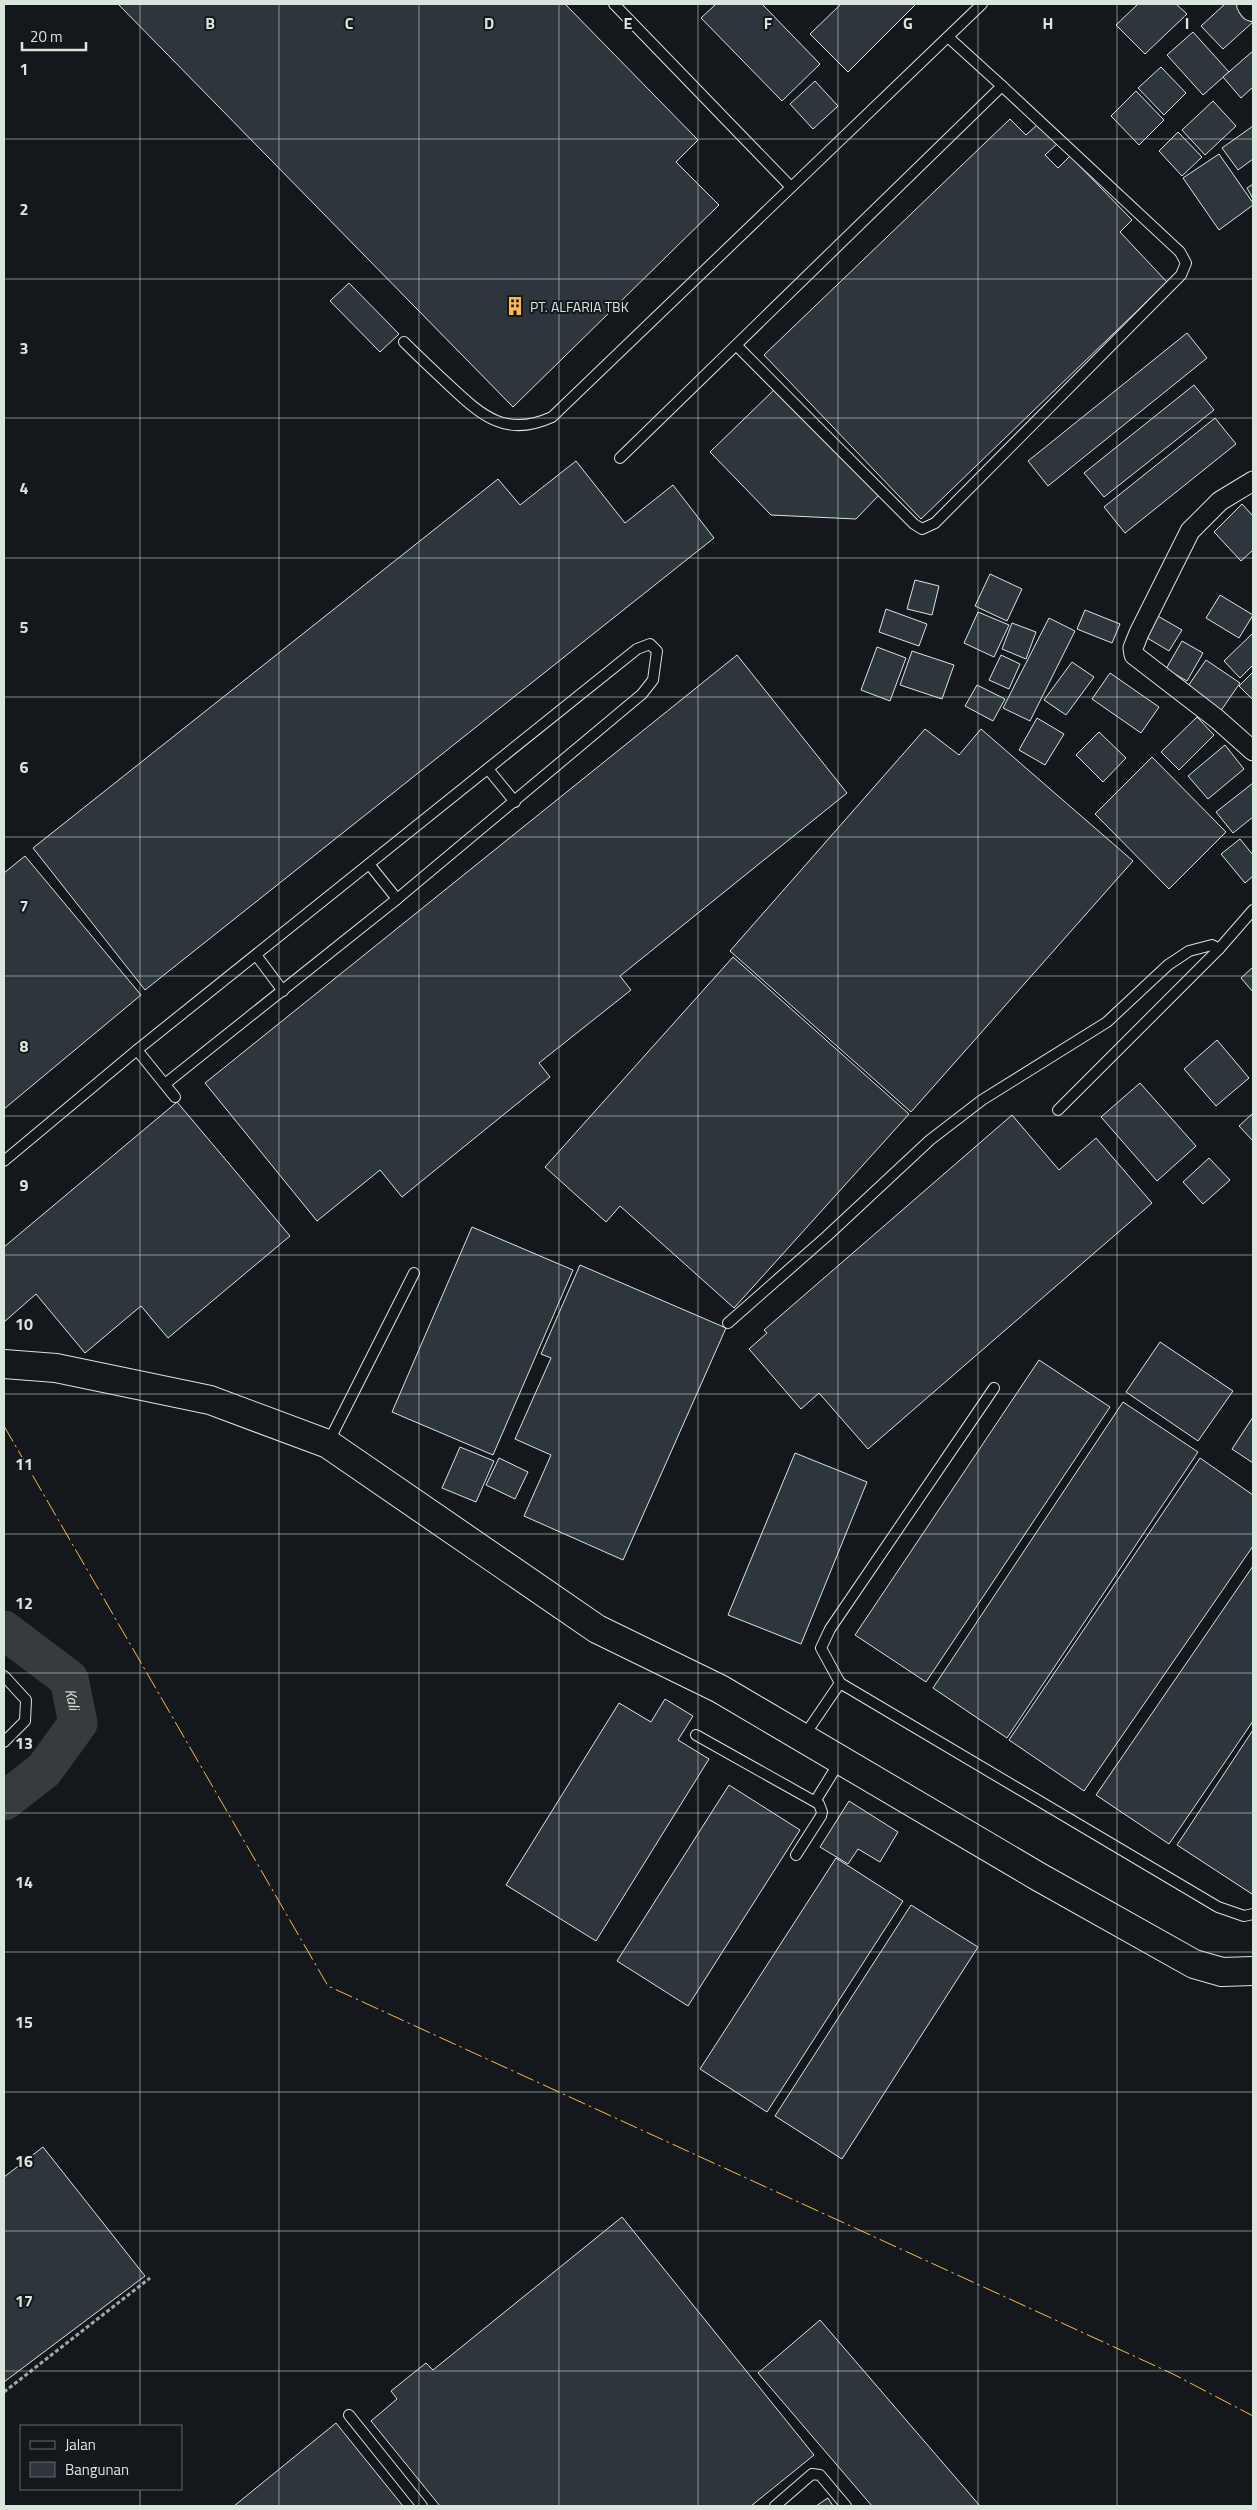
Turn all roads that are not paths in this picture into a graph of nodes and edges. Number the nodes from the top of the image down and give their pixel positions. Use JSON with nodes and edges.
{"nodes":[{"id":1,"x":614,"y":4,"type":"edge"},
{"id":2,"x":982,"y":4,"type":"edge"},
{"id":3,"x":1251,"y":4,"type":"edge"},
{"id":4,"x":1253,"y":7,"type":"edge"},
{"id":5,"x":948,"y":37,"type":"junction"},
{"id":6,"x":1002,"y":86,"type":"junction"},
{"id":7,"x":791,"y":186,"type":"junction"},
{"id":8,"x":404,"y":342,"type":"dead end"},
{"id":9,"x":738,"y":346,"type":"junction"},
{"id":10,"x":620,"y":458,"type":"dead end"},
{"id":11,"x":1253,"y":481,"type":"edge"},
{"id":12,"x":1253,"y":751,"type":"edge"},
{"id":13,"x":488,"y":769,"type":"junction"},
{"id":14,"x":515,"y":802,"type":"junction"},
{"id":15,"x":369,"y":864,"type":"junction"},
{"id":16,"x":397,"y":899,"type":"junction"},
{"id":17,"x":1253,"y":910,"type":"edge"},
{"id":18,"x":1219,"y":949,"type":"junction"},
{"id":19,"x":256,"y":955,"type":"junction"},
{"id":20,"x":283,"y":990,"type":"junction"},
{"id":21,"x":137,"y":1050,"type":"junction"},
{"id":22,"x":165,"y":1084,"type":"junction"},
{"id":23,"x":175,"y":1097,"type":"dead end"},
{"id":24,"x":1058,"y":1110,"type":"dead end"},
{"id":25,"x":4,"y":1160,"type":"edge"},
{"id":26,"x":414,"y":1274,"type":"dead end"},
{"id":27,"x":728,"y":1323,"type":"dead end"},
{"id":28,"x":4,"y":1364,"type":"edge"},
{"id":29,"x":994,"y":1388,"type":"dead end"},
{"id":30,"x":328,"y":1444,"type":"junction"},
{"id":31,"x":4,"y":1676,"type":"edge"},
{"id":32,"x":840,"y":1683,"type":"junction"},
{"id":33,"x":696,"y":1735,"type":"dead end"},
{"id":34,"x":803,"y":1738,"type":"junction"},
{"id":35,"x":4,"y":1742,"type":"edge"},
{"id":36,"x":841,"y":1760,"type":"junction"},
{"id":37,"x":816,"y":1800,"type":"junction"},
{"id":38,"x":796,"y":1855,"type":"dead end"},
{"id":39,"x":1253,"y":1914,"type":"edge"},
{"id":40,"x":1253,"y":1971,"type":"edge"},
{"id":41,"x":350,"y":2415,"type":"dead end"},
{"id":42,"x":422,"y":2506,"type":"edge"},
{"id":43,"x":775,"y":2506,"type":"edge"},
{"id":44,"x":846,"y":2506,"type":"edge"}],
"edges":[{"from":1,"to":7,"type":"lane"},
{"from":2,"to":5,"type":"lane"},
{"from":3,"to":4,"type":"street"},
{"from":5,"to":6,"type":"lane"},
{"from":5,"to":7,"type":"lane"},
{"from":6,"to":9,"type":"lane"},
{"from":6,"to":9,"type":"lane"},
{"from":7,"to":8,"type":"lane"},
{"from":9,"to":10,"type":"lane"},
{"from":11,"to":12,"type":"street"},
{"from":13,"to":14,"type":"lane"},
{"from":13,"to":14,"type":"lane"},
{"from":13,"to":15,"type":"lane"},
{"from":14,"to":16,"type":"lane"},
{"from":15,"to":16,"type":"lane"},
{"from":15,"to":19,"type":"lane"},
{"from":16,"to":20,"type":"lane"},
{"from":17,"to":18,"type":"lane"},
{"from":18,"to":24,"type":"lane"},
{"from":18,"to":27,"type":"lane"},
{"from":19,"to":20,"type":"lane"},
{"from":19,"to":21,"type":"lane"},
{"from":20,"to":22,"type":"lane"},
{"from":21,"to":22,"type":"lane"},
{"from":21,"to":25,"type":"lane"},
{"from":22,"to":23,"type":"lane"},
{"from":26,"to":30,"type":"lane"},
{"from":28,"to":30,"type":"street"},
{"from":29,"to":32,"type":"lane"},
{"from":30,"to":34,"type":"street"},
{"from":31,"to":35,"type":"lane"},
{"from":32,"to":34,"type":"lane"},
{"from":32,"to":39,"type":"lane"},
{"from":33,"to":37,"type":"lane"},
{"from":34,"to":36,"type":"street"},
{"from":36,"to":37,"type":"lane"},
{"from":36,"to":40,"type":"street"},
{"from":37,"to":38,"type":"lane"},
{"from":41,"to":42,"type":"lane"},
{"from":43,"to":44,"type":"lane"}]}
